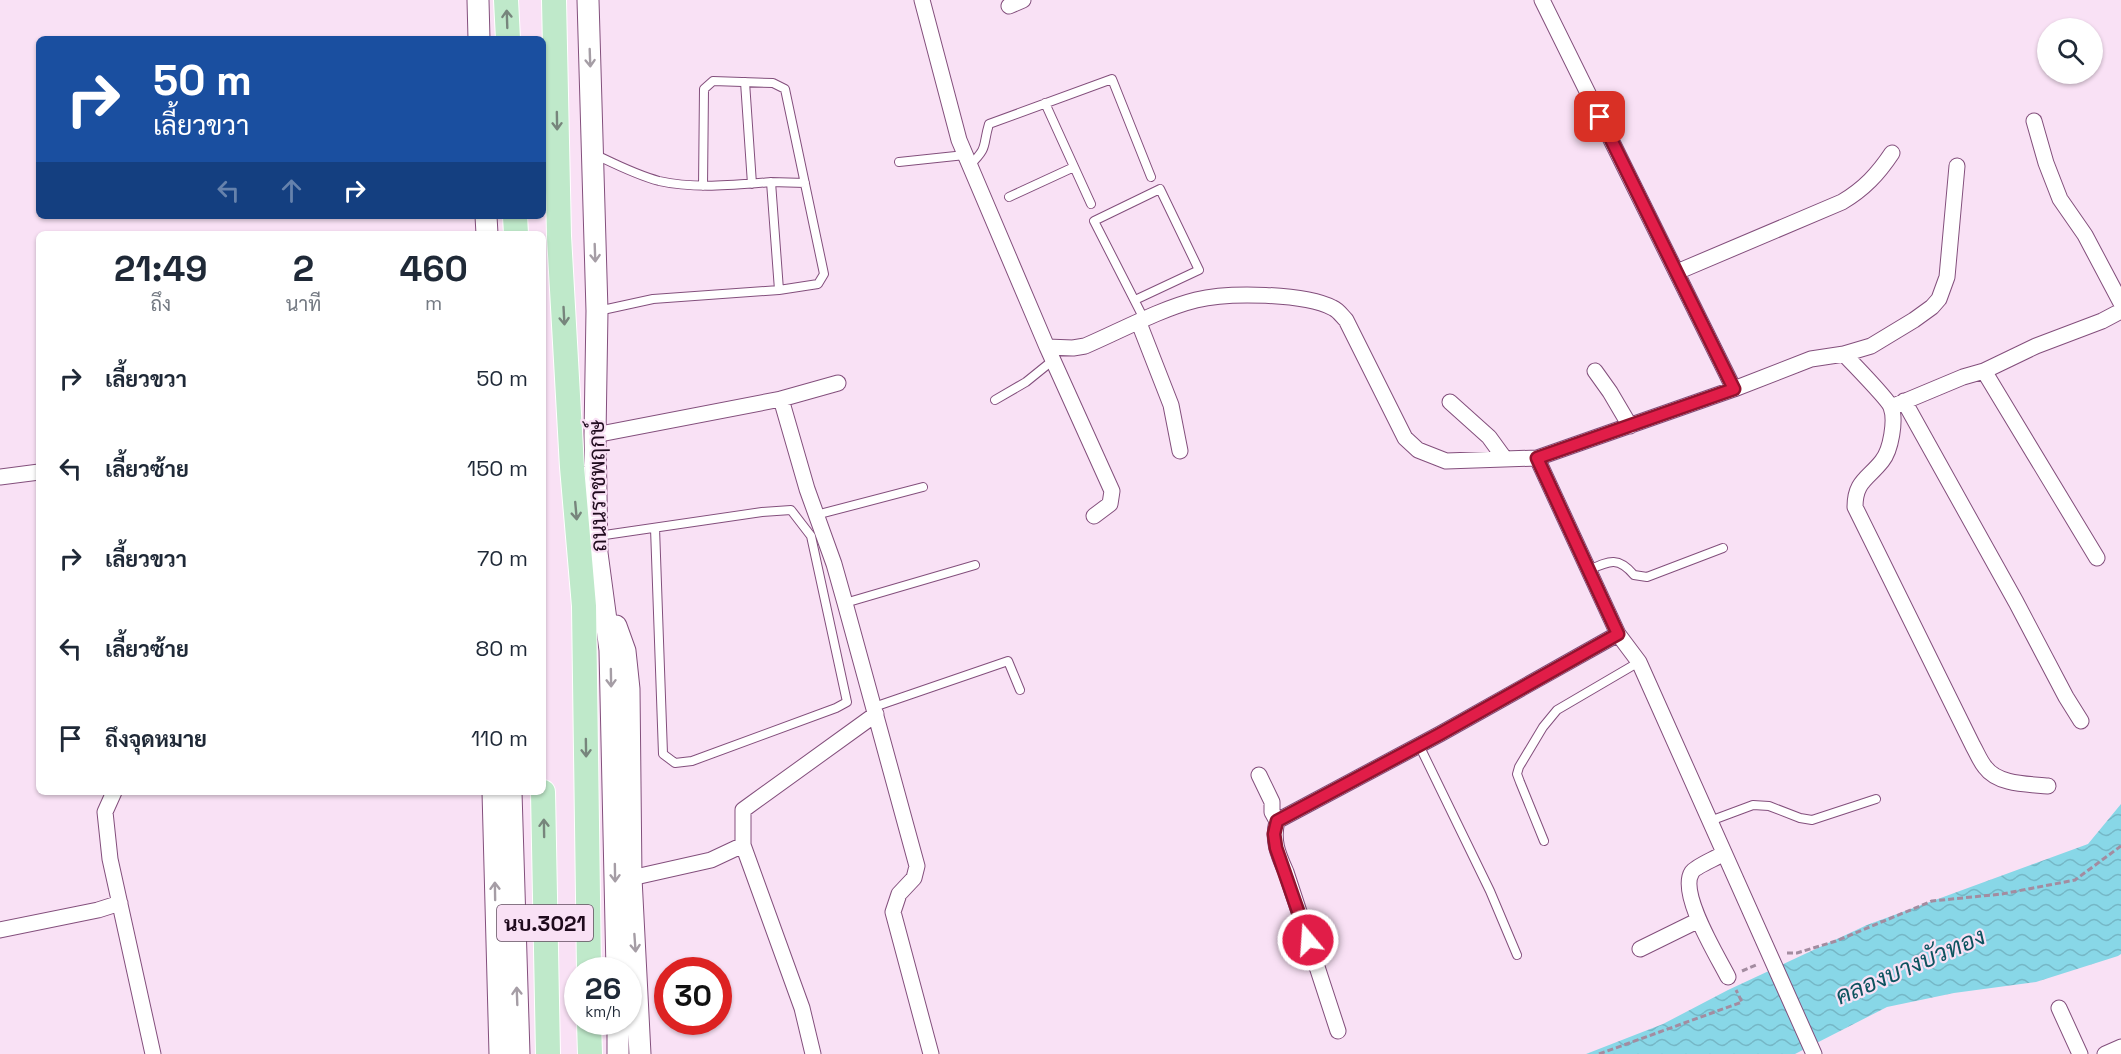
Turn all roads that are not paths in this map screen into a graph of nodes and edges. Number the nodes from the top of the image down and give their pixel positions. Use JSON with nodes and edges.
{"nodes":[{"id":1,"x":478,"y":0,"type":"edge"},
{"id":2,"x":506,"y":0,"type":"edge"},
{"id":3,"x":554,"y":0,"type":"edge"},
{"id":4,"x":588,"y":0,"type":"edge"},
{"id":5,"x":922,"y":0,"type":"edge"},
{"id":6,"x":1542,"y":0,"type":"edge"},
{"id":7,"x":480,"y":36,"type":"edge"},
{"id":8,"x":508,"y":36,"type":"edge"},
{"id":9,"x":745,"y":82,"type":"junction"},
{"id":10,"x":1044,"y":104,"type":"junction"},
{"id":11,"x":2034,"y":121,"type":"dead end"},
{"id":12,"x":1892,"y":153,"type":"dead end"},
{"id":13,"x":593,"y":154,"type":"junction"},
{"id":14,"x":967,"y":160,"type":"junction"},
{"id":15,"x":899,"y":162,"type":"dead end"},
{"id":16,"x":1958,"y":166,"type":"dead end"},
{"id":17,"x":1074,"y":167,"type":"junction"},
{"id":18,"x":1151,"y":177,"type":"dead end"},
{"id":19,"x":771,"y":182,"type":"junction"},
{"id":20,"x":805,"y":183,"type":"junction"},
{"id":21,"x":752,"y":184,"type":"junction"},
{"id":22,"x":703,"y":186,"type":"junction"},
{"id":23,"x":1009,"y":197,"type":"dead end"},
{"id":24,"x":1091,"y":204,"type":"dead end"},
{"id":25,"x":1677,"y":272,"type":"junction"},
{"id":26,"x":779,"y":290,"type":"junction"},
{"id":27,"x":1135,"y":300,"type":"junction"},
{"id":28,"x":2121,"y":303,"type":"edge"},
{"id":29,"x":597,"y":311,"type":"junction"},
{"id":30,"x":2121,"y":311,"type":"edge"},
{"id":31,"x":1142,"y":322,"type":"junction"},
{"id":32,"x":1050,"y":354,"type":"junction"},
{"id":33,"x":1844,"y":354,"type":"junction"},
{"id":34,"x":1595,"y":371,"type":"dead end"},
{"id":35,"x":1984,"y":371,"type":"junction"},
{"id":36,"x":838,"y":383,"type":"dead end"},
{"id":37,"x":1734,"y":389,"type":"junction"},
{"id":38,"x":781,"y":399,"type":"junction"},
{"id":39,"x":995,"y":400,"type":"dead end"},
{"id":40,"x":1450,"y":402,"type":"dead end"},
{"id":41,"x":1898,"y":404,"type":"junction"},
{"id":42,"x":1630,"y":426,"type":"junction"},
{"id":43,"x":595,"y":435,"type":"junction"},
{"id":44,"x":1180,"y":452,"type":"dead end"},
{"id":45,"x":1537,"y":458,"type":"junction"},
{"id":46,"x":1506,"y":459,"type":"junction"},
{"id":47,"x":36,"y":472,"type":"edge"},
{"id":48,"x":0,"y":477,"type":"edge"},
{"id":49,"x":923,"y":487,"type":"dead end"},
{"id":50,"x":816,"y":514,"type":"junction"},
{"id":51,"x":1094,"y":516,"type":"dead end"},
{"id":52,"x":655,"y":528,"type":"junction"},
{"id":53,"x":597,"y":545,"type":"junction"},
{"id":54,"x":1723,"y":548,"type":"dead end"},
{"id":55,"x":2097,"y":558,"type":"dead end"},
{"id":56,"x":975,"y":565,"type":"dead end"},
{"id":57,"x":1589,"y":570,"type":"junction"},
{"id":58,"x":845,"y":603,"type":"junction"},
{"id":59,"x":1618,"y":634,"type":"junction"},
{"id":60,"x":1639,"y":662,"type":"junction"},
{"id":61,"x":1020,"y":690,"type":"dead end"},
{"id":62,"x":875,"y":710,"type":"junction"},
{"id":63,"x":2081,"y":721,"type":"dead end"},
{"id":64,"x":1419,"y":746,"type":"junction"},
{"id":65,"x":1259,"y":775,"type":"dead end"},
{"id":66,"x":2048,"y":786,"type":"dead end"},
{"id":67,"x":113,"y":795,"type":"edge"},
{"id":68,"x":493,"y":795,"type":"edge"},
{"id":69,"x":511,"y":795,"type":"edge"},
{"id":70,"x":543,"y":795,"type":"edge"},
{"id":71,"x":1876,"y":799,"type":"dead end"},
{"id":72,"x":1277,"y":821,"type":"junction"},
{"id":73,"x":1710,"y":821,"type":"junction"},
{"id":74,"x":1544,"y":840,"type":"dead end"},
{"id":75,"x":744,"y":845,"type":"junction"},
{"id":76,"x":1724,"y":854,"type":"junction"},
{"id":77,"x":631,"y":878,"type":"junction"},
{"id":78,"x":120,"y":903,"type":"junction"},
{"id":79,"x":1699,"y":920,"type":"junction"},
{"id":80,"x":0,"y":930,"type":"edge"},
{"id":81,"x":1640,"y":949,"type":"dead end"},
{"id":82,"x":1517,"y":955,"type":"dead end"},
{"id":83,"x":589,"y":957,"type":"edge"},
{"id":84,"x":617,"y":957,"type":"edge"},
{"id":85,"x":1728,"y":977,"type":"road end"},
{"id":86,"x":2059,"y":1008,"type":"dead end"},
{"id":87,"x":1338,"y":1031,"type":"dead end"},
{"id":88,"x":589,"y":1035,"type":"edge"},
{"id":89,"x":618,"y":1035,"type":"edge"},
{"id":90,"x":2121,"y":1047,"type":"edge"},
{"id":91,"x":153,"y":1054,"type":"edge"},
{"id":92,"x":500,"y":1054,"type":"edge"},
{"id":93,"x":519,"y":1054,"type":"edge"},
{"id":94,"x":548,"y":1054,"type":"edge"},
{"id":95,"x":590,"y":1054,"type":"edge"},
{"id":96,"x":618,"y":1054,"type":"edge"},
{"id":97,"x":640,"y":1054,"type":"edge"},
{"id":98,"x":813,"y":1054,"type":"edge"},
{"id":99,"x":931,"y":1054,"type":"edge"},
{"id":100,"x":1814,"y":1054,"type":"edge"},
{"id":101,"x":2080,"y":1054,"type":"edge"},
{"id":102,"x":2105,"y":1054,"type":"edge"}],
"edges":[{"from":1,"to":7,"type":"main road"},
{"from":8,"to":2,"type":"main road","one_way":true},
{"from":3,"to":83,"type":"main road","name":"ถนนราชพฤกษ์","number":"นบ.3021","one_way":true},
{"from":4,"to":13,"type":"main road","name":"ถนนราชพฤกษ์","number":"นบ.3021","one_way":true},
{"from":5,"to":14,"type":"street"},
{"from":6,"to":25,"type":"street"},
{"from":9,"to":20,"type":"lane"},
{"from":9,"to":21,"type":"lane"},
{"from":9,"to":22,"type":"lane"},
{"from":10,"to":14,"type":"lane"},
{"from":10,"to":17,"type":"lane"},
{"from":10,"to":18,"type":"lane"},
{"from":11,"to":28,"type":"street"},
{"from":12,"to":25,"type":"street"},
{"from":13,"to":22,"type":"lane"},
{"from":13,"to":29,"type":"main road","name":"ถนนราชพฤกษ์","number":"นบ.3021","one_way":true},
{"from":14,"to":15,"type":"lane"},
{"from":14,"to":32,"type":"street"},
{"from":16,"to":33,"type":"street"},
{"from":17,"to":23,"type":"lane"},
{"from":17,"to":24,"type":"lane"},
{"from":19,"to":20,"type":"lane"},
{"from":19,"to":21,"type":"lane"},
{"from":19,"to":26,"type":"lane"},
{"from":20,"to":26,"type":"lane"},
{"from":21,"to":22,"type":"lane"},
{"from":25,"to":37,"type":"street"},
{"from":26,"to":29,"type":"lane"},
{"from":27,"to":27,"type":"lane"},
{"from":27,"to":31,"type":"lane"},
{"from":29,"to":43,"type":"main road","name":"ถนนราชพฤกษ์","number":"นบ.3021"},
{"from":30,"to":35,"type":"street"},
{"from":31,"to":32,"type":"street"},
{"from":31,"to":44,"type":"street"},
{"from":31,"to":46,"type":"street"},
{"from":32,"to":39,"type":"lane"},
{"from":32,"to":51,"type":"street"},
{"from":33,"to":37,"type":"street"},
{"from":33,"to":41,"type":"street"},
{"from":34,"to":42,"type":"street"},
{"from":35,"to":41,"type":"street"},
{"from":35,"to":55,"type":"street"},
{"from":36,"to":38,"type":"street"},
{"from":37,"to":42,"type":"street"},
{"from":38,"to":43,"type":"street"},
{"from":38,"to":50,"type":"street"},
{"from":40,"to":46,"type":"street"},
{"from":41,"to":63,"type":"street"},
{"from":41,"to":66,"type":"street"},
{"from":42,"to":45,"type":"street"},
{"from":43,"to":53,"type":"main road","name":"ถนนราชพฤกษ์","number":"นบ.3021"},
{"from":45,"to":46,"type":"street"},
{"from":45,"to":57,"type":"street"},
{"from":47,"to":48,"type":"street"},
{"from":49,"to":50,"type":"lane"},
{"from":50,"to":58,"type":"street"},
{"from":52,"to":52,"type":"lane"},
{"from":52,"to":53,"type":"lane"},
{"from":53,"to":77,"type":"main road"},
{"from":53,"to":84,"type":"main road","name":"ถนนราชพฤกษ์","number":"นบ.3021","one_way":true},
{"from":54,"to":57,"type":"lane"},
{"from":56,"to":58,"type":"lane"},
{"from":57,"to":59,"type":"street"},
{"from":58,"to":62,"type":"street"},
{"from":59,"to":60,"type":"street"},
{"from":59,"to":64,"type":"street"},
{"from":60,"to":73,"type":"street"},
{"from":60,"to":74,"type":"lane"},
{"from":61,"to":62,"type":"lane"},
{"from":62,"to":75,"type":"street"},
{"from":62,"to":99,"type":"street"},
{"from":64,"to":72,"type":"street"},
{"from":64,"to":82,"type":"lane"},
{"from":65,"to":72,"type":"street"},
{"from":67,"to":78,"type":"street"},
{"from":92,"to":68,"type":"main road","one_way":true},
{"from":93,"to":69,"type":"main road","number":"นบ.3021","one_way":true},
{"from":94,"to":70,"type":"main road","number":"นบ.3021","one_way":true},
{"from":71,"to":73,"type":"lane"},
{"from":72,"to":87,"type":"street"},
{"from":73,"to":76,"type":"street"},
{"from":75,"to":77,"type":"street"},
{"from":75,"to":98,"type":"street"},
{"from":76,"to":79,"type":"street"},
{"from":76,"to":100,"type":"street"},
{"from":77,"to":97,"type":"main road","one_way":true},
{"from":78,"to":80,"type":"street"},
{"from":78,"to":91,"type":"street"},
{"from":79,"to":81,"type":"street"},
{"from":79,"to":85,"type":"street"},
{"from":86,"to":101,"type":"street"},
{"from":88,"to":95,"type":"main road"},
{"from":89,"to":96,"type":"main road"},
{"from":90,"to":102,"type":"street"}]}
